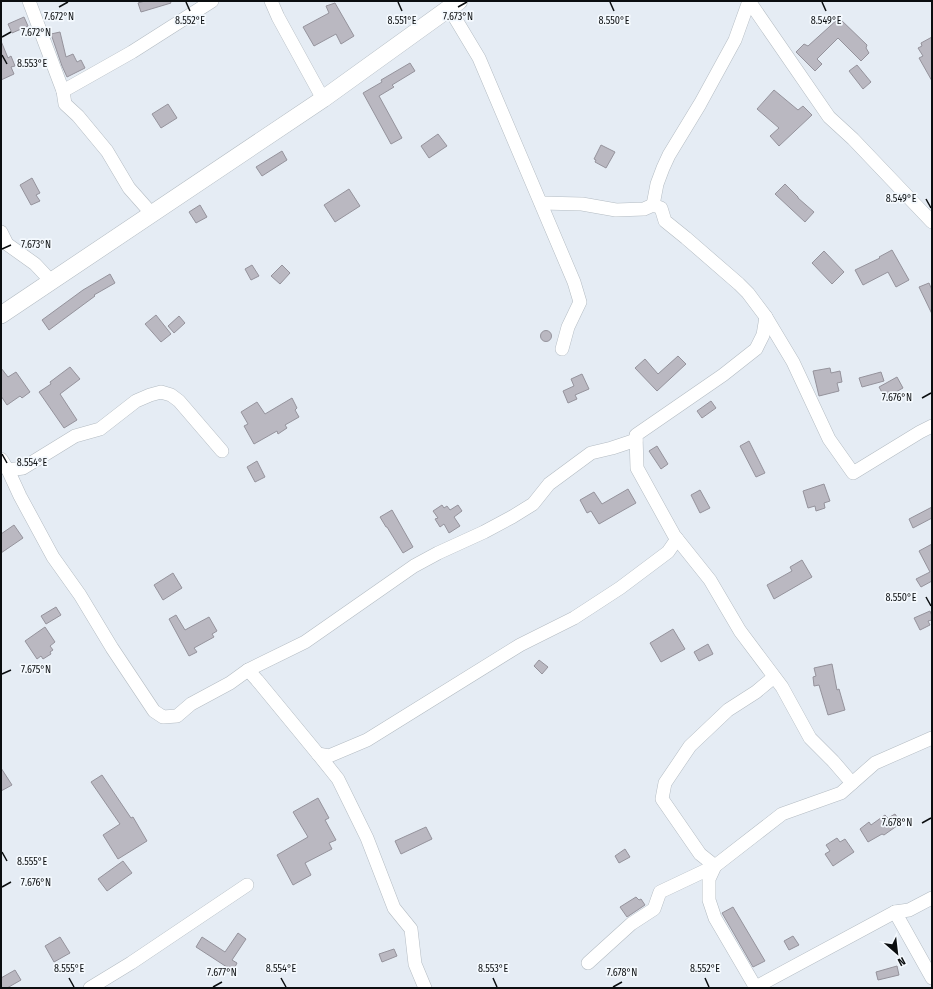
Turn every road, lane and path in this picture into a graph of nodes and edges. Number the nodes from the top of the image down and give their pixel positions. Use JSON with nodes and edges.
{"nodes":[{"id":1,"x":29,"y":1,"type":"edge"},
{"id":2,"x":212,"y":1,"type":"edge"},
{"id":3,"x":271,"y":1,"type":"edge"},
{"id":4,"x":749,"y":1,"type":"edge"},
{"id":5,"x":454,"y":4,"type":"edge"},
{"id":6,"x":63,"y":91,"type":"junction"},
{"id":7,"x":323,"y":99,"type":"junction"},
{"id":8,"x":541,"y":203,"type":"junction"},
{"id":9,"x":652,"y":205,"type":"junction"},
{"id":10,"x":152,"y":214,"type":"junction"},
{"id":11,"x":932,"y":222,"type":"edge"},
{"id":12,"x":1,"y":232,"type":"edge"},
{"id":13,"x":52,"y":281,"type":"junction"},
{"id":14,"x":1,"y":315,"type":"edge"},
{"id":15,"x":766,"y":317,"type":"junction"},
{"id":16,"x":562,"y":349,"type":"dead end"},
{"id":17,"x":932,"y":426,"type":"edge"},
{"id":18,"x":636,"y":440,"type":"junction"},
{"id":19,"x":222,"y":452,"type":"dead end"},
{"id":20,"x":1,"y":459,"type":"edge"},
{"id":21,"x":8,"y":470,"type":"junction"},
{"id":22,"x":677,"y":539,"type":"junction"},
{"id":23,"x":248,"y":670,"type":"junction"},
{"id":24,"x":774,"y":677,"type":"junction"},
{"id":25,"x":932,"y":738,"type":"edge"},
{"id":26,"x":318,"y":754,"type":"junction"},
{"id":27,"x":852,"y":783,"type":"junction"},
{"id":28,"x":715,"y":866,"type":"junction"},
{"id":29,"x":247,"y":885,"type":"dead end"},
{"id":30,"x":932,"y":898,"type":"edge"},
{"id":31,"x":895,"y":912,"type":"junction"},
{"id":32,"x":588,"y":963,"type":"dead end"},
{"id":33,"x":932,"y":978,"type":"edge"},
{"id":34,"x":90,"y":988,"type":"edge"},
{"id":35,"x":425,"y":988,"type":"edge"},
{"id":36,"x":755,"y":988,"type":"edge"}],
"edges":[{"from":1,"to":6,"type":"street"},
{"from":2,"to":6,"type":"street"},
{"from":3,"to":7,"type":"street"},
{"from":4,"to":9,"type":"street"},
{"from":4,"to":11,"type":"street"},
{"from":5,"to":7,"type":"street"},
{"from":5,"to":8,"type":"street"},
{"from":6,"to":10,"type":"street"},
{"from":7,"to":10,"type":"street"},
{"from":8,"to":9,"type":"street"},
{"from":8,"to":16,"type":"street"},
{"from":9,"to":15,"type":"street"},
{"from":10,"to":13,"type":"street"},
{"from":12,"to":13,"type":"street"},
{"from":13,"to":14,"type":"street"},
{"from":15,"to":17,"type":"street"},
{"from":15,"to":18,"type":"street"},
{"from":18,"to":22,"type":"street"},
{"from":18,"to":23,"type":"street"},
{"from":19,"to":21,"type":"street"},
{"from":20,"to":21,"type":"street"},
{"from":21,"to":23,"type":"street"},
{"from":22,"to":24,"type":"street"},
{"from":22,"to":26,"type":"street"},
{"from":23,"to":26,"type":"street"},
{"from":24,"to":27,"type":"street"},
{"from":24,"to":28,"type":"street"},
{"from":25,"to":27,"type":"street"},
{"from":26,"to":35,"type":"street"},
{"from":27,"to":28,"type":"street"},
{"from":28,"to":32,"type":"street"},
{"from":28,"to":36,"type":"street"},
{"from":29,"to":34,"type":"street"},
{"from":30,"to":31,"type":"street"},
{"from":31,"to":33,"type":"street"},
{"from":31,"to":36,"type":"street"}]}
